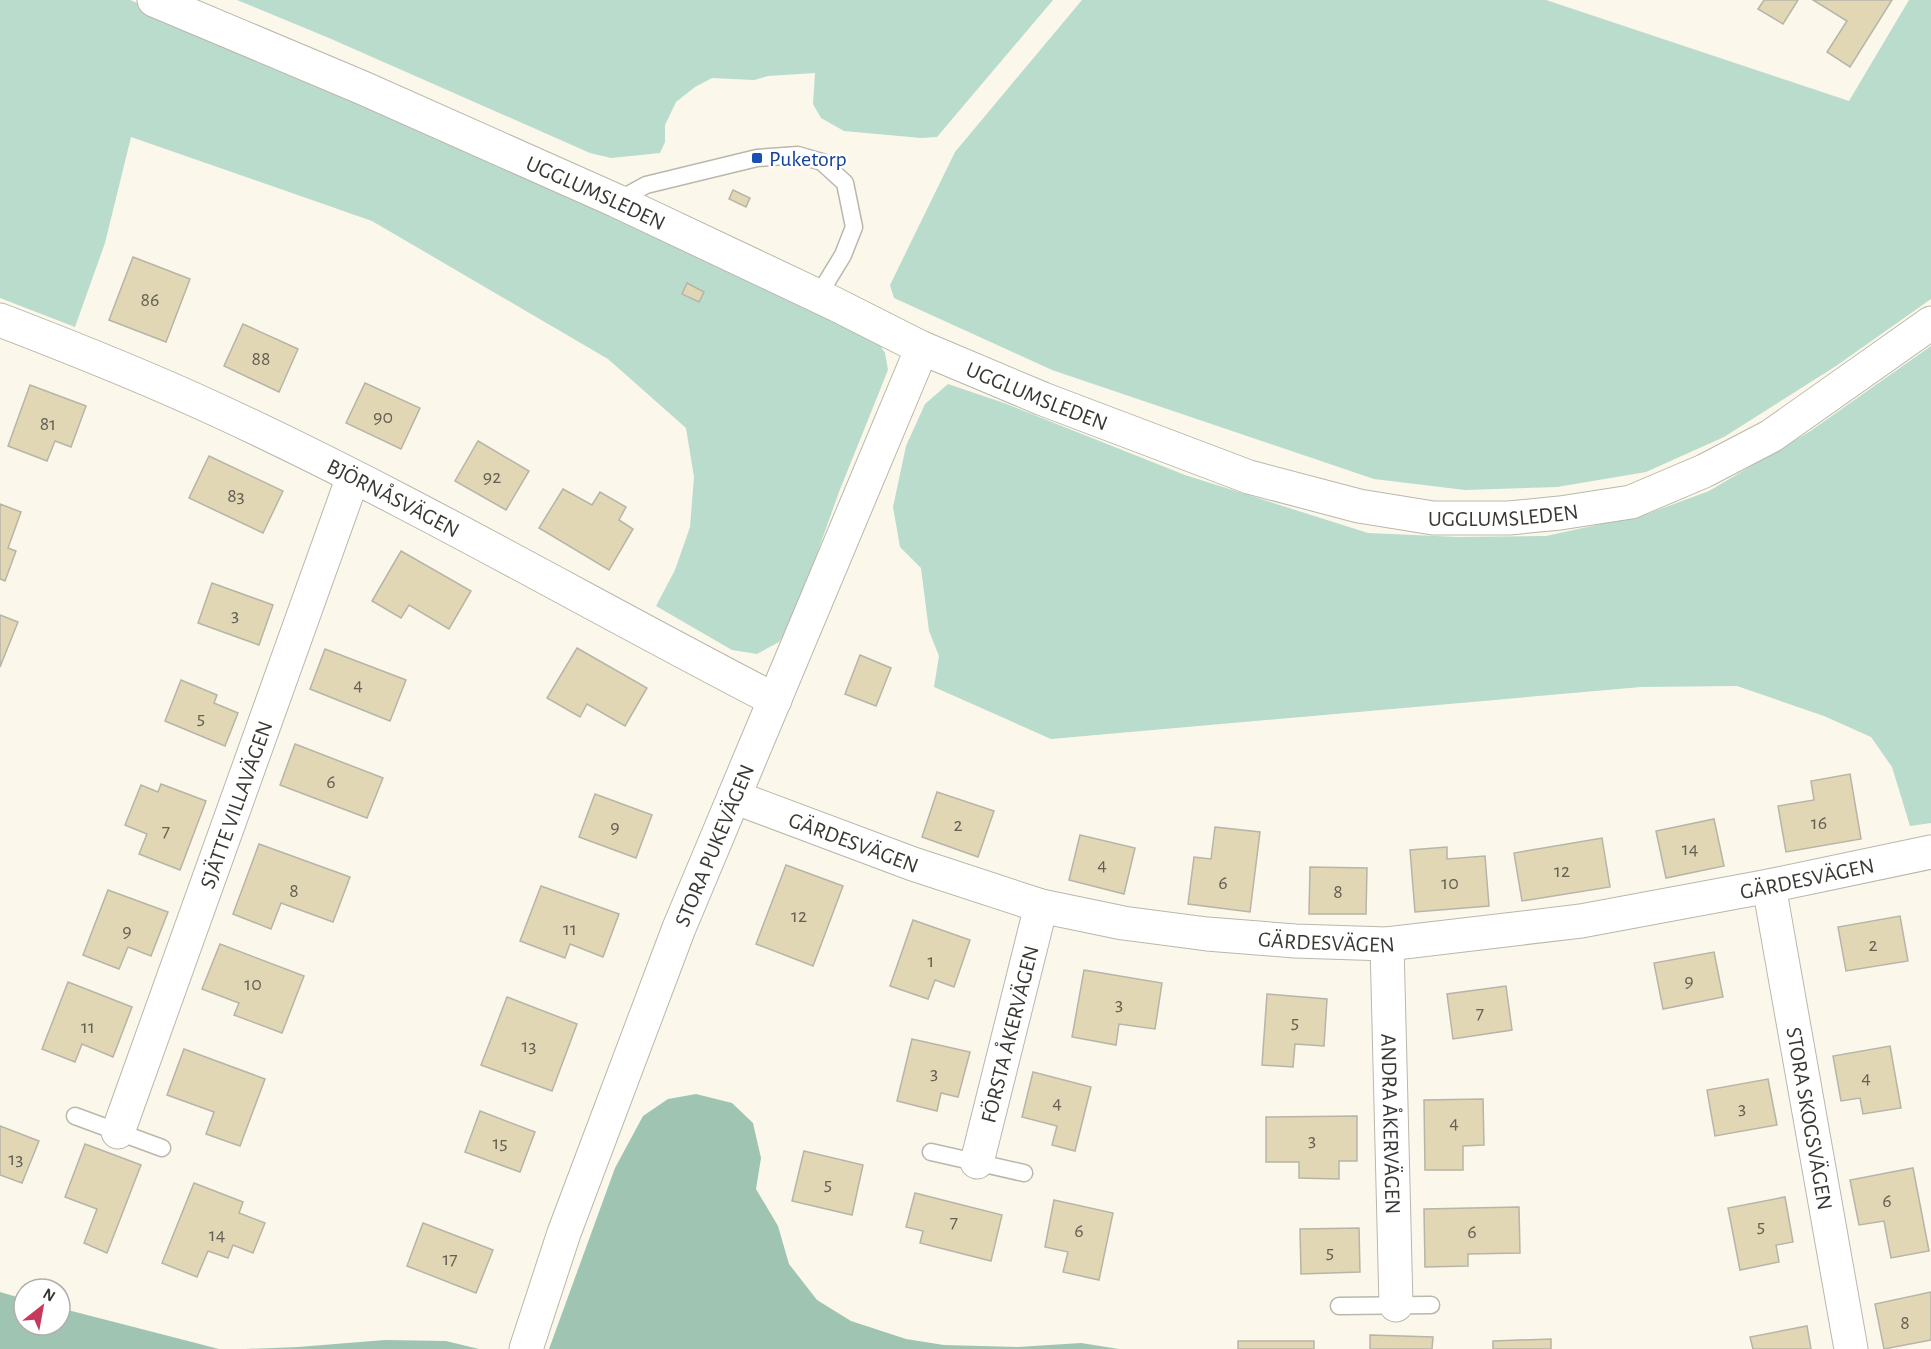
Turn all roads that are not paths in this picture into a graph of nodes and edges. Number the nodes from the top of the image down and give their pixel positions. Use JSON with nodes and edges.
{"nodes":[{"id":1,"x":154,"y":0,"type":"edge"},
{"id":2,"x":617,"y":201,"type":"junction"},
{"id":3,"x":818,"y":296,"type":"junction"},
{"id":4,"x":0,"y":320,"type":"edge"},
{"id":5,"x":1931,"y":323,"type":"edge"},
{"id":6,"x":922,"y":348,"type":"junction"},
{"id":7,"x":353,"y":477,"type":"junction"},
{"id":8,"x":775,"y":700,"type":"junction"},
{"id":9,"x":734,"y":797,"type":"junction"},
{"id":10,"x":1931,"y":852,"type":"edge"},
{"id":11,"x":1769,"y":886,"type":"junction"},
{"id":12,"x":1041,"y":906,"type":"junction"},
{"id":13,"x":1387,"y":944,"type":"junction"},
{"id":14,"x":75,"y":1116,"type":"dead end"},
{"id":15,"x":118,"y":1132,"type":"junction"},
{"id":16,"x":162,"y":1148,"type":"dead end"},
{"id":17,"x":931,"y":1152,"type":"dead end"},
{"id":18,"x":977,"y":1162,"type":"junction"},
{"id":19,"x":1024,"y":1173,"type":"dead end"},
{"id":20,"x":1396,"y":1305,"type":"junction"},
{"id":21,"x":1431,"y":1305,"type":"dead end"},
{"id":22,"x":1339,"y":1306,"type":"dead end"},
{"id":23,"x":526,"y":1349,"type":"edge"},
{"id":24,"x":1851,"y":1349,"type":"edge"}],
"edges":[{"from":1,"to":2,"type":"street","name":"UGGLUMSLEDEN"},
{"from":2,"to":3,"type":"street","name":"UGGLUMSLEDEN"},
{"from":2,"to":3,"type":"lane"},
{"from":3,"to":6,"type":"street","name":"UGGLUMSLEDEN"},
{"from":4,"to":7,"type":"street","name":"BJÖRNÅSVÄGEN"},
{"from":5,"to":6,"type":"street","name":"UGGLUMSLEDEN"},
{"from":6,"to":8,"type":"street","name":"STORA PUKEVÄGEN"},
{"from":7,"to":8,"type":"street","name":"BJÖRNÅSVÄGEN"},
{"from":7,"to":15,"type":"street","name":"SJÄTTE VILLAVÄGEN"},
{"from":8,"to":9,"type":"street","name":"STORA PUKEVÄGEN"},
{"from":9,"to":12,"type":"street","name":"GÄRDESVÄGEN"},
{"from":9,"to":23,"type":"street","name":"STORA PUKEVÄGEN"},
{"from":10,"to":11,"type":"street","name":"GÄRDESVÄGEN"},
{"from":11,"to":13,"type":"street","name":"GÄRDESVÄGEN"},
{"from":11,"to":24,"type":"street","name":"STORA SKOGSVÄGEN"},
{"from":12,"to":13,"type":"street","name":"GÄRDESVÄGEN"},
{"from":12,"to":18,"type":"street","name":"FÖRSTA ÅKERVÄGEN"},
{"from":13,"to":20,"type":"street","name":"ANDRA ÅKERVÄGEN"},
{"from":14,"to":15,"type":"lane"},
{"from":15,"to":16,"type":"lane"},
{"from":17,"to":18,"type":"lane"},
{"from":18,"to":19,"type":"lane"},
{"from":20,"to":21,"type":"lane"},
{"from":20,"to":22,"type":"lane"}]}
